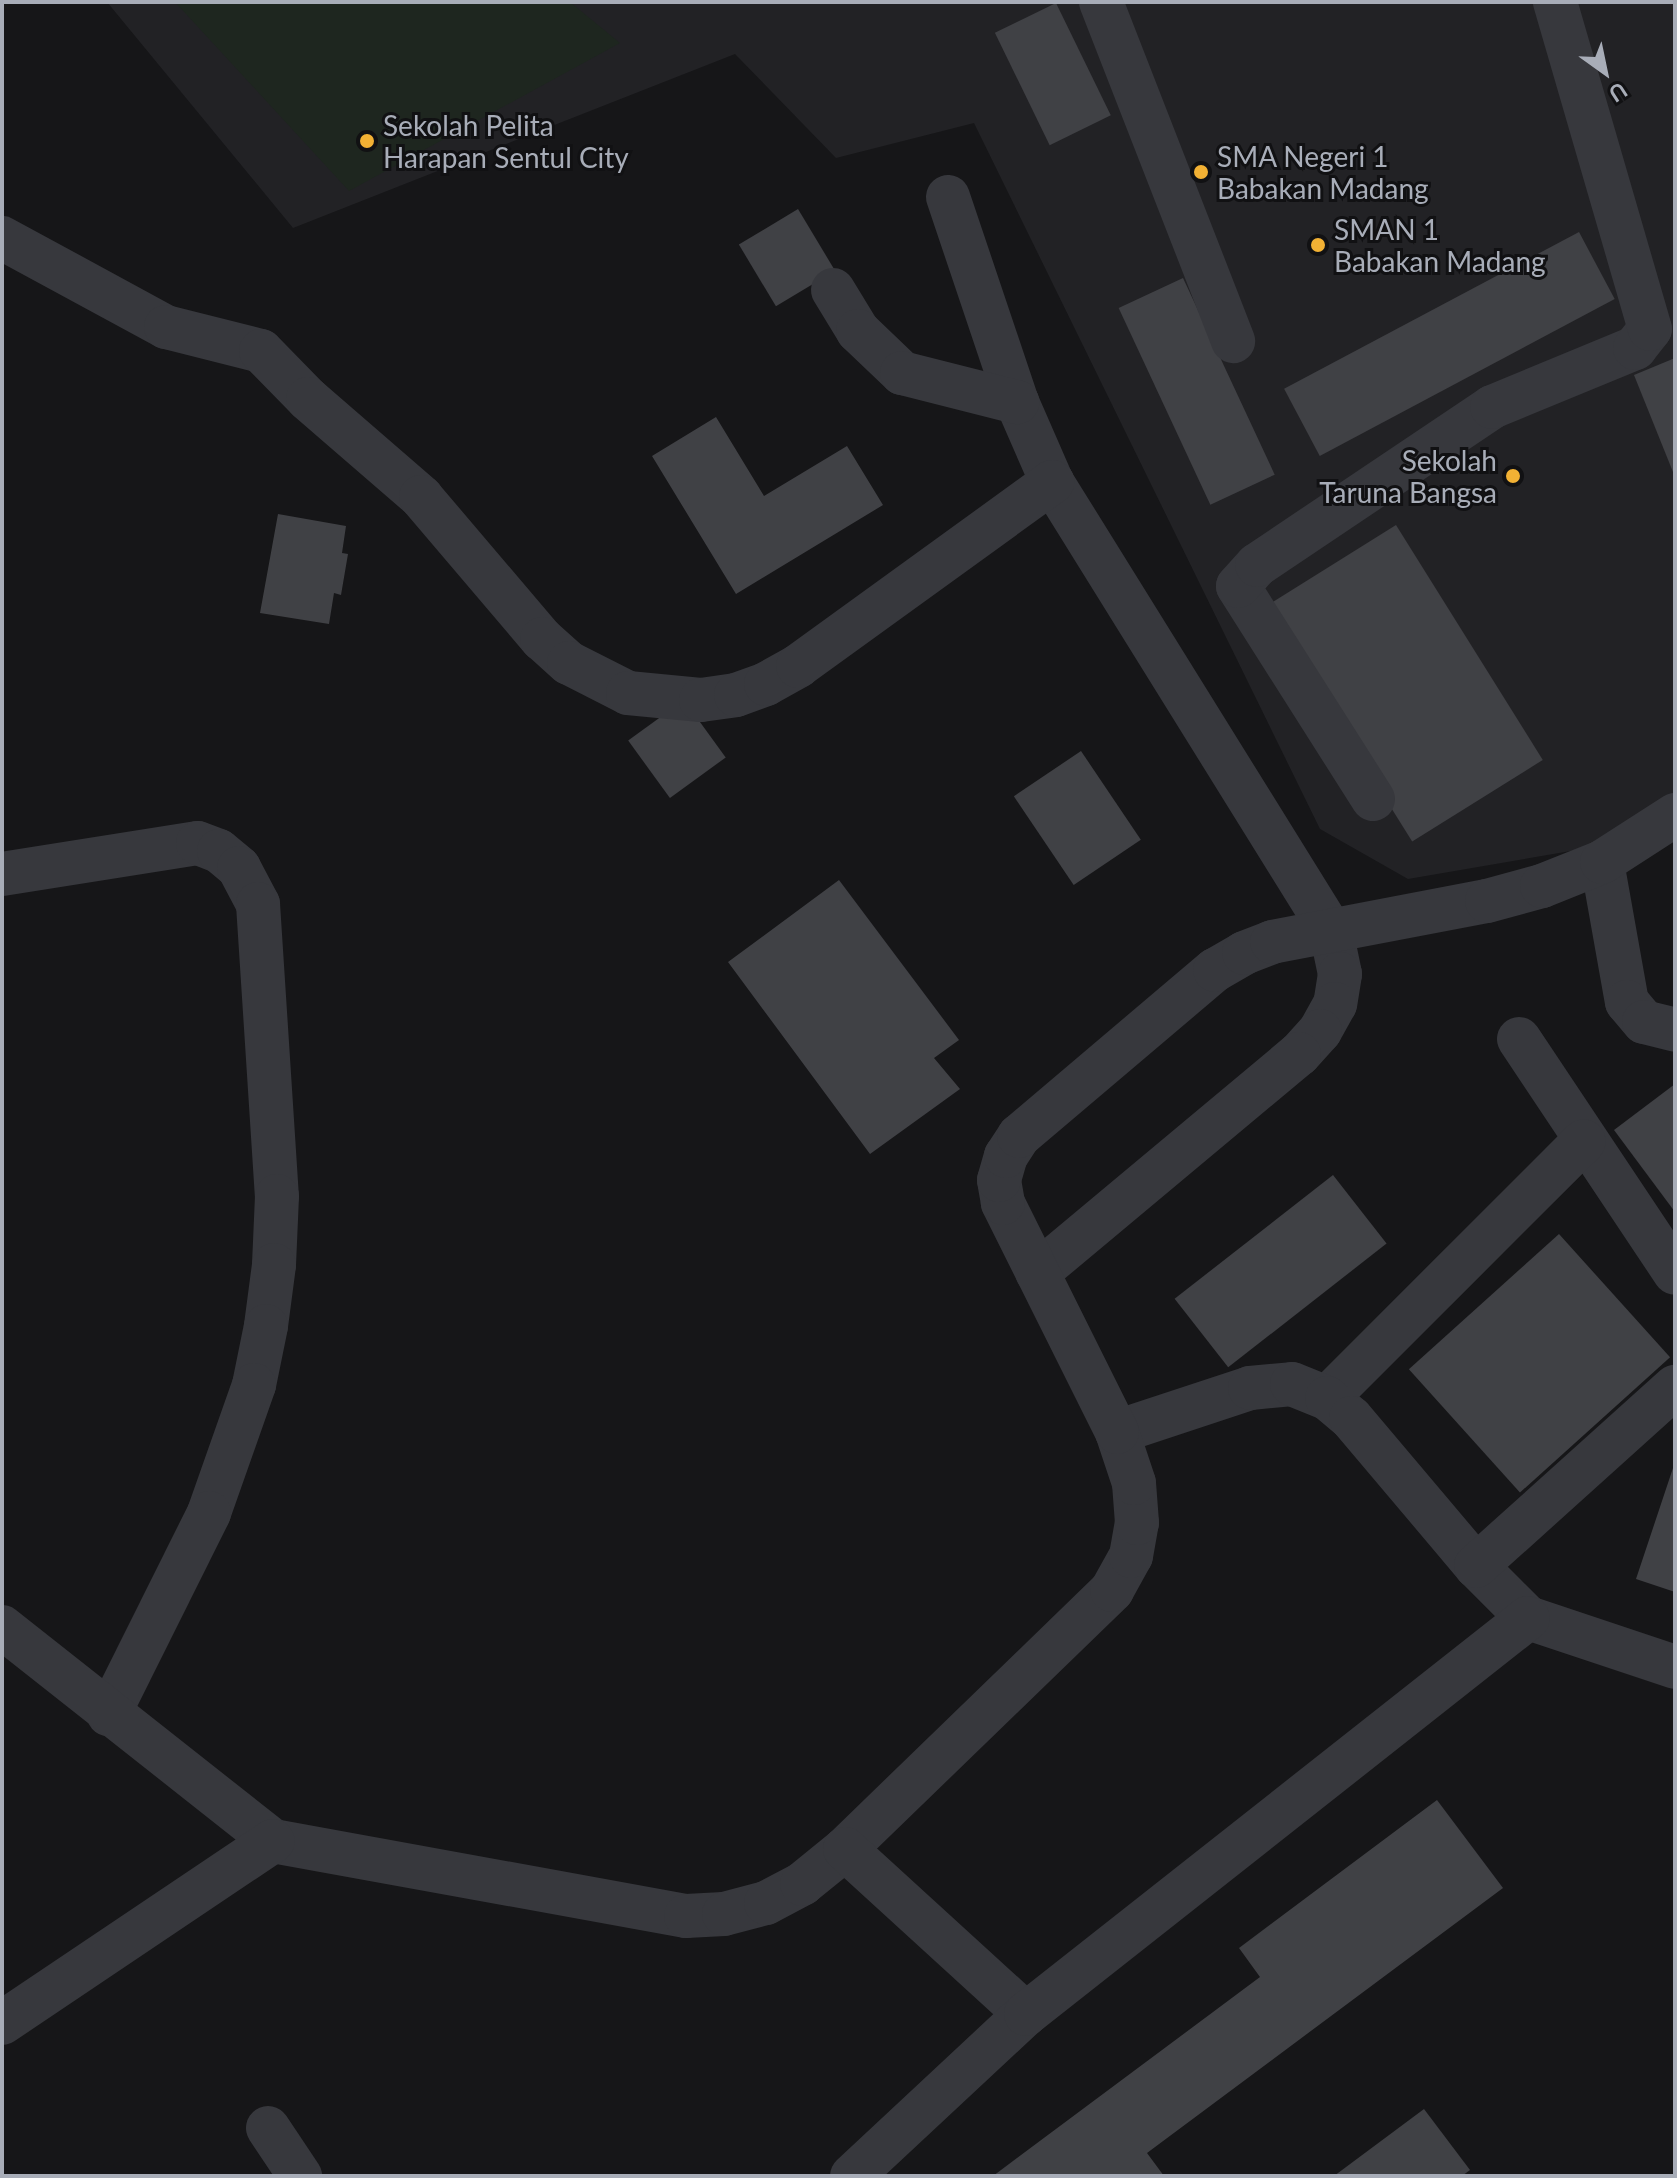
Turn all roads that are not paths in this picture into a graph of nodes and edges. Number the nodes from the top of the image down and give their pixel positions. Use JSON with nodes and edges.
{"nodes":[{"id":1,"x":1101,"y":2,"type":"edge"},
{"id":2,"x":1555,"y":2,"type":"edge"},
{"id":3,"x":948,"y":197,"type":"dead end"},
{"id":4,"x":2,"y":238,"type":"edge"},
{"id":5,"x":833,"y":290,"type":"dead end"},
{"id":6,"x":1233,"y":341,"type":"dead end"},
{"id":7,"x":1017,"y":402,"type":"junction"},
{"id":8,"x":1052,"y":482,"type":"junction"},
{"id":9,"x":1373,"y":799,"type":"dead end"},
{"id":10,"x":1675,"y":815,"type":"edge"},
{"id":11,"x":1602,"y":862,"type":"junction"},
{"id":12,"x":2,"y":874,"type":"edge"},
{"id":13,"x":1331,"y":931,"type":"junction"},
{"id":14,"x":1675,"y":1030,"type":"edge"},
{"id":15,"x":1519,"y":1039,"type":"dead end"},
{"id":16,"x":1584,"y":1141,"type":"junction"},
{"id":17,"x":1037,"y":1273,"type":"junction"},
{"id":18,"x":1675,"y":1273,"type":"edge"},
{"id":19,"x":1675,"y":1387,"type":"edge"},
{"id":20,"x":1327,"y":1398,"type":"junction"},
{"id":21,"x":1117,"y":1432,"type":"junction"},
{"id":22,"x":1476,"y":1566,"type":"junction"},
{"id":23,"x":1528,"y":1618,"type":"junction"},
{"id":24,"x":2,"y":1627,"type":"edge"},
{"id":25,"x":1675,"y":1667,"type":"edge"},
{"id":26,"x":109,"y":1714,"type":"junction"},
{"id":27,"x":273,"y":1841,"type":"junction"},
{"id":28,"x":845,"y":1849,"type":"junction"},
{"id":29,"x":1026,"y":2014,"type":"junction"},
{"id":30,"x":2,"y":2023,"type":"edge"},
{"id":31,"x":268,"y":2128,"type":"dead end"},
{"id":32,"x":300,"y":2176,"type":"edge"},
{"id":33,"x":852,"y":2176,"type":"edge"}],
"edges":[{"from":1,"to":6,"type":"street"},
{"from":2,"to":9,"type":"street"},
{"from":3,"to":7,"type":"street"},
{"from":4,"to":8,"type":"street"},
{"from":5,"to":7,"type":"street"},
{"from":7,"to":8,"type":"street"},
{"from":8,"to":13,"type":"street"},
{"from":10,"to":11,"type":"street"},
{"from":11,"to":13,"type":"street"},
{"from":11,"to":14,"type":"street"},
{"from":12,"to":26,"type":"street"},
{"from":13,"to":17,"type":"street"},
{"from":13,"to":17,"type":"street"},
{"from":15,"to":16,"type":"street"},
{"from":16,"to":18,"type":"street"},
{"from":16,"to":20,"type":"street"},
{"from":17,"to":21,"type":"street"},
{"from":19,"to":22,"type":"street"},
{"from":20,"to":21,"type":"street"},
{"from":20,"to":22,"type":"street"},
{"from":21,"to":28,"type":"street"},
{"from":22,"to":23,"type":"street"},
{"from":23,"to":25,"type":"street"},
{"from":23,"to":29,"type":"street"},
{"from":24,"to":26,"type":"street"},
{"from":26,"to":27,"type":"street"},
{"from":27,"to":28,"type":"street"},
{"from":27,"to":30,"type":"street"},
{"from":28,"to":29,"type":"street"},
{"from":29,"to":33,"type":"street"},
{"from":31,"to":32,"type":"street"}]}
